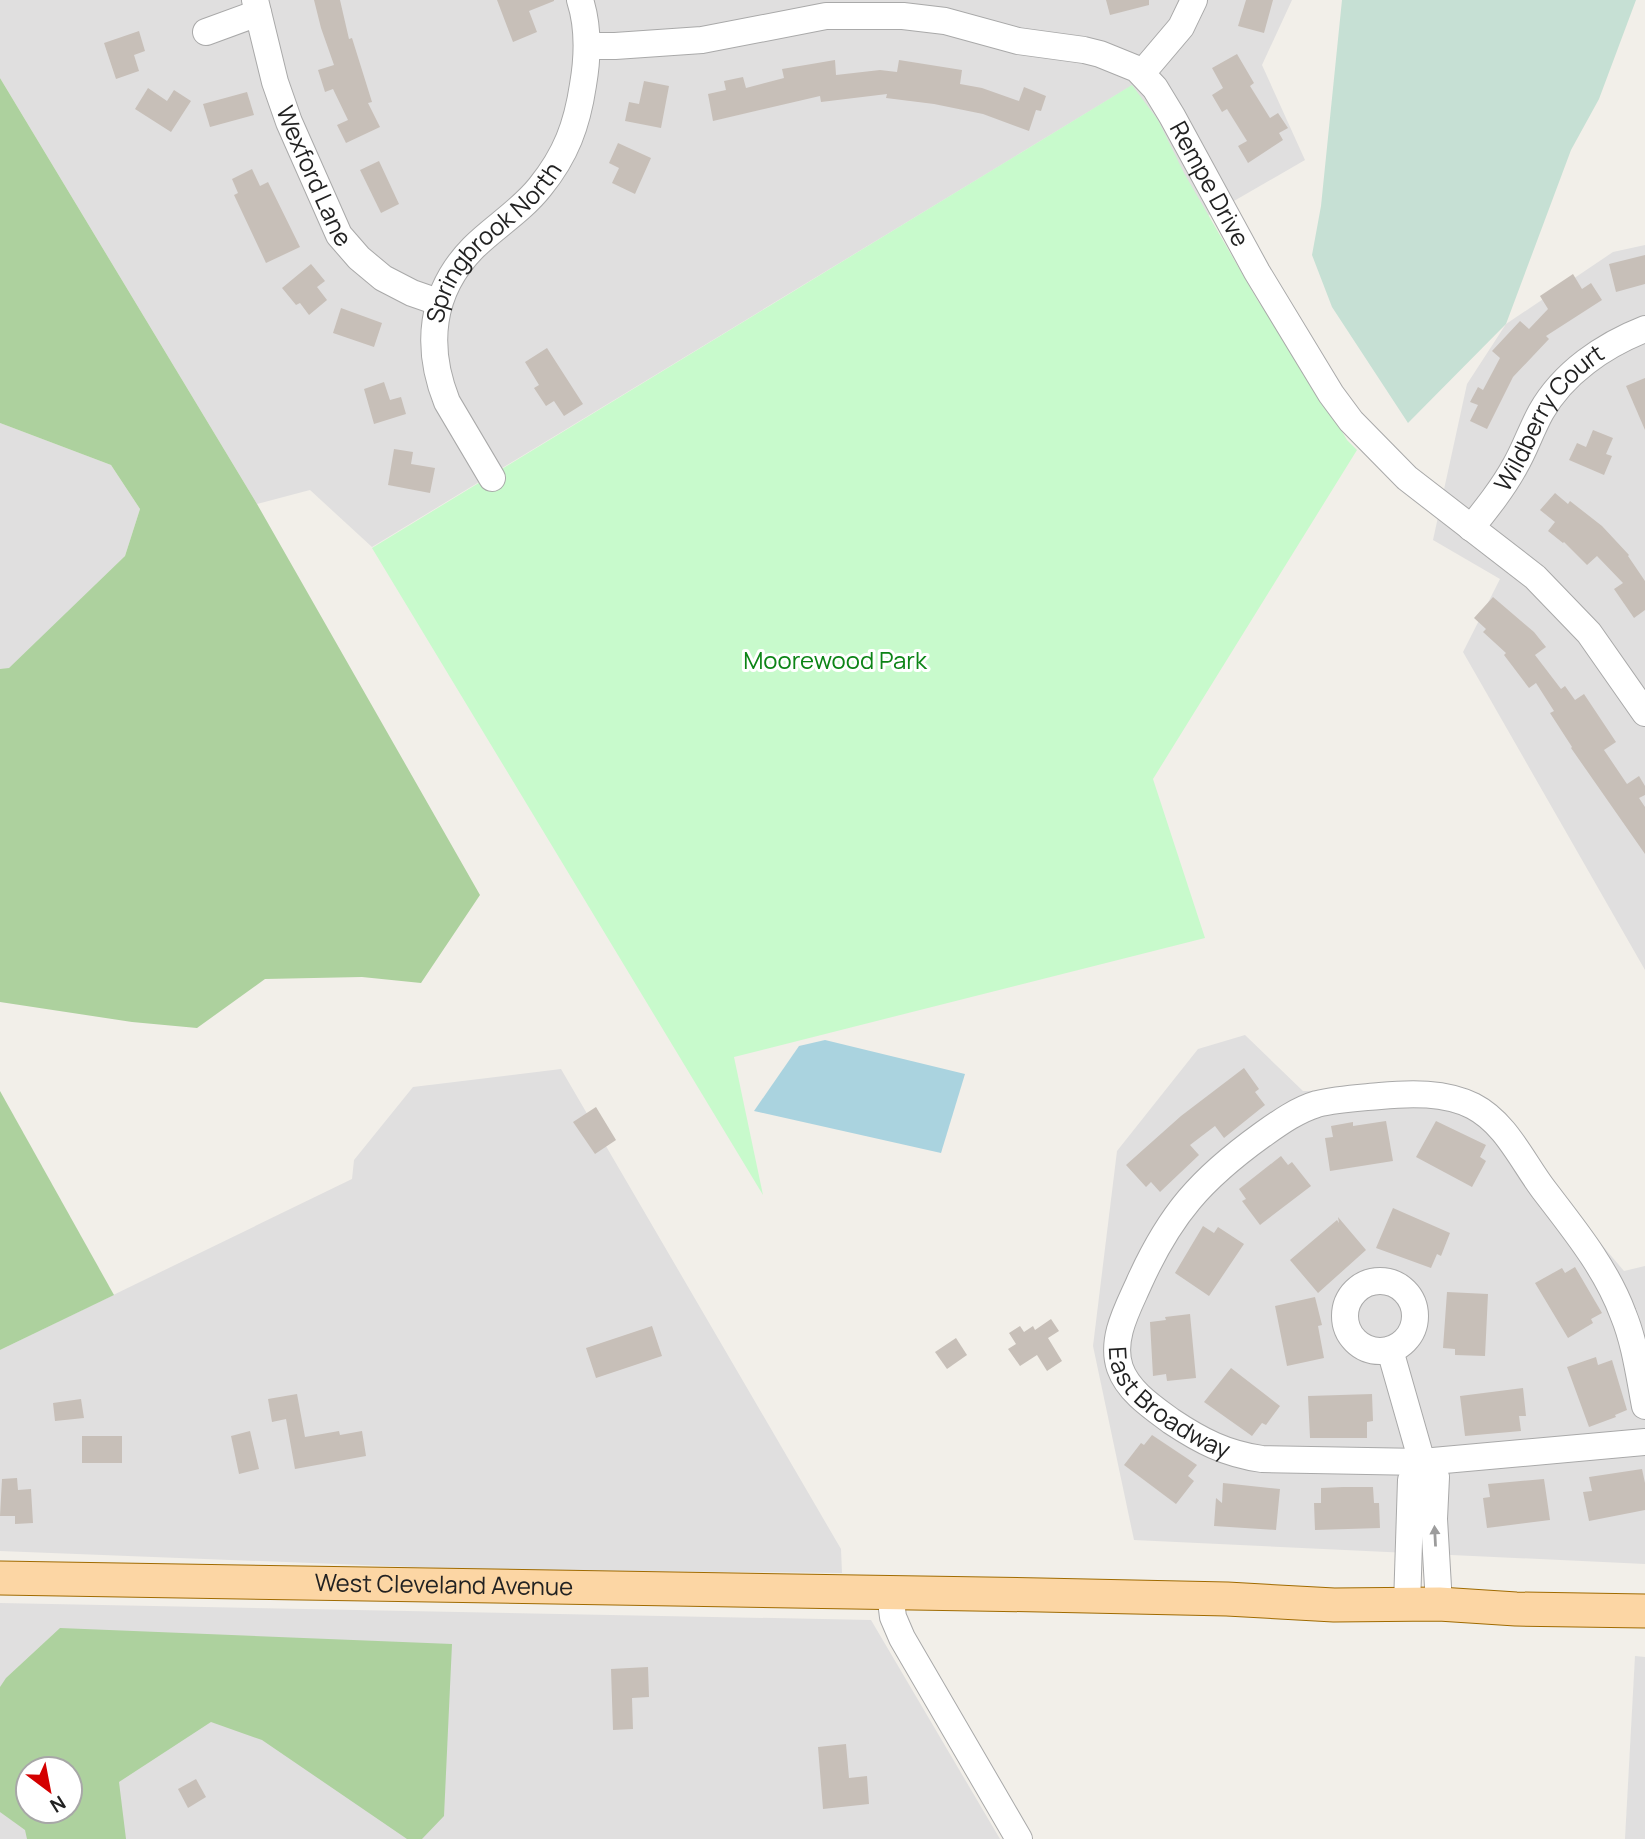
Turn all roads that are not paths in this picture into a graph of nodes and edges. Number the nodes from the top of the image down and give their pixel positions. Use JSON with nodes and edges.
{"nodes":[{"id":1,"x":580,"y":0,"type":"edge"},
{"id":2,"x":1194,"y":0,"type":"edge"},
{"id":3,"x":257,"y":7,"type":"edge"},
{"id":4,"x":206,"y":32,"type":"dead end"},
{"id":5,"x":588,"y":46,"type":"junction"},
{"id":6,"x":1142,"y":73,"type":"junction"},
{"id":7,"x":438,"y":302,"type":"junction"},
{"id":8,"x":1645,"y":329,"type":"edge"},
{"id":9,"x":492,"y":478,"type":"dead end"},
{"id":10,"x":1471,"y":527,"type":"junction"},
{"id":11,"x":1645,"y":713,"type":"edge"},
{"id":12,"x":1390,"y":1350,"type":"dead end"},
{"id":13,"x":1645,"y":1406,"type":"edge"},
{"id":14,"x":1645,"y":1442,"type":"edge"},
{"id":15,"x":1422,"y":1462,"type":"junction"},
{"id":16,"x":0,"y":1578,"type":"edge"},
{"id":17,"x":890,"y":1593,"type":"junction"},
{"id":18,"x":1423,"y":1604,"type":"junction"},
{"id":19,"x":1645,"y":1611,"type":"edge"},
{"id":20,"x":1019,"y":1839,"type":"edge"}],
"edges":[{"from":1,"to":5,"type":"street","name":"Springbrook North"},
{"from":2,"to":6,"type":"street"},
{"from":3,"to":4,"type":"street"},
{"from":3,"to":7,"type":"street","name":"Wexford Lane"},
{"from":5,"to":6,"type":"street","name":"Rempe Drive"},
{"from":5,"to":7,"type":"street","name":"Springbrook North"},
{"from":6,"to":10,"type":"street","name":"Rempe Drive"},
{"from":7,"to":9,"type":"street","name":"Springbrook North"},
{"from":8,"to":10,"type":"street","name":"Wildberry Court"},
{"from":10,"to":11,"type":"street","name":"Rempe Drive"},
{"from":12,"to":15,"type":"street"},
{"from":13,"to":15,"type":"street","name":"East Broadway"},
{"from":14,"to":15,"type":"street","name":"East Broadway"},
{"from":15,"to":18,"type":"street"},
{"from":16,"to":17,"type":"main road","name":"West Cleveland Avenue"},
{"from":17,"to":18,"type":"main road"},
{"from":17,"to":20,"type":"street"},
{"from":18,"to":19,"type":"main road"}]}
